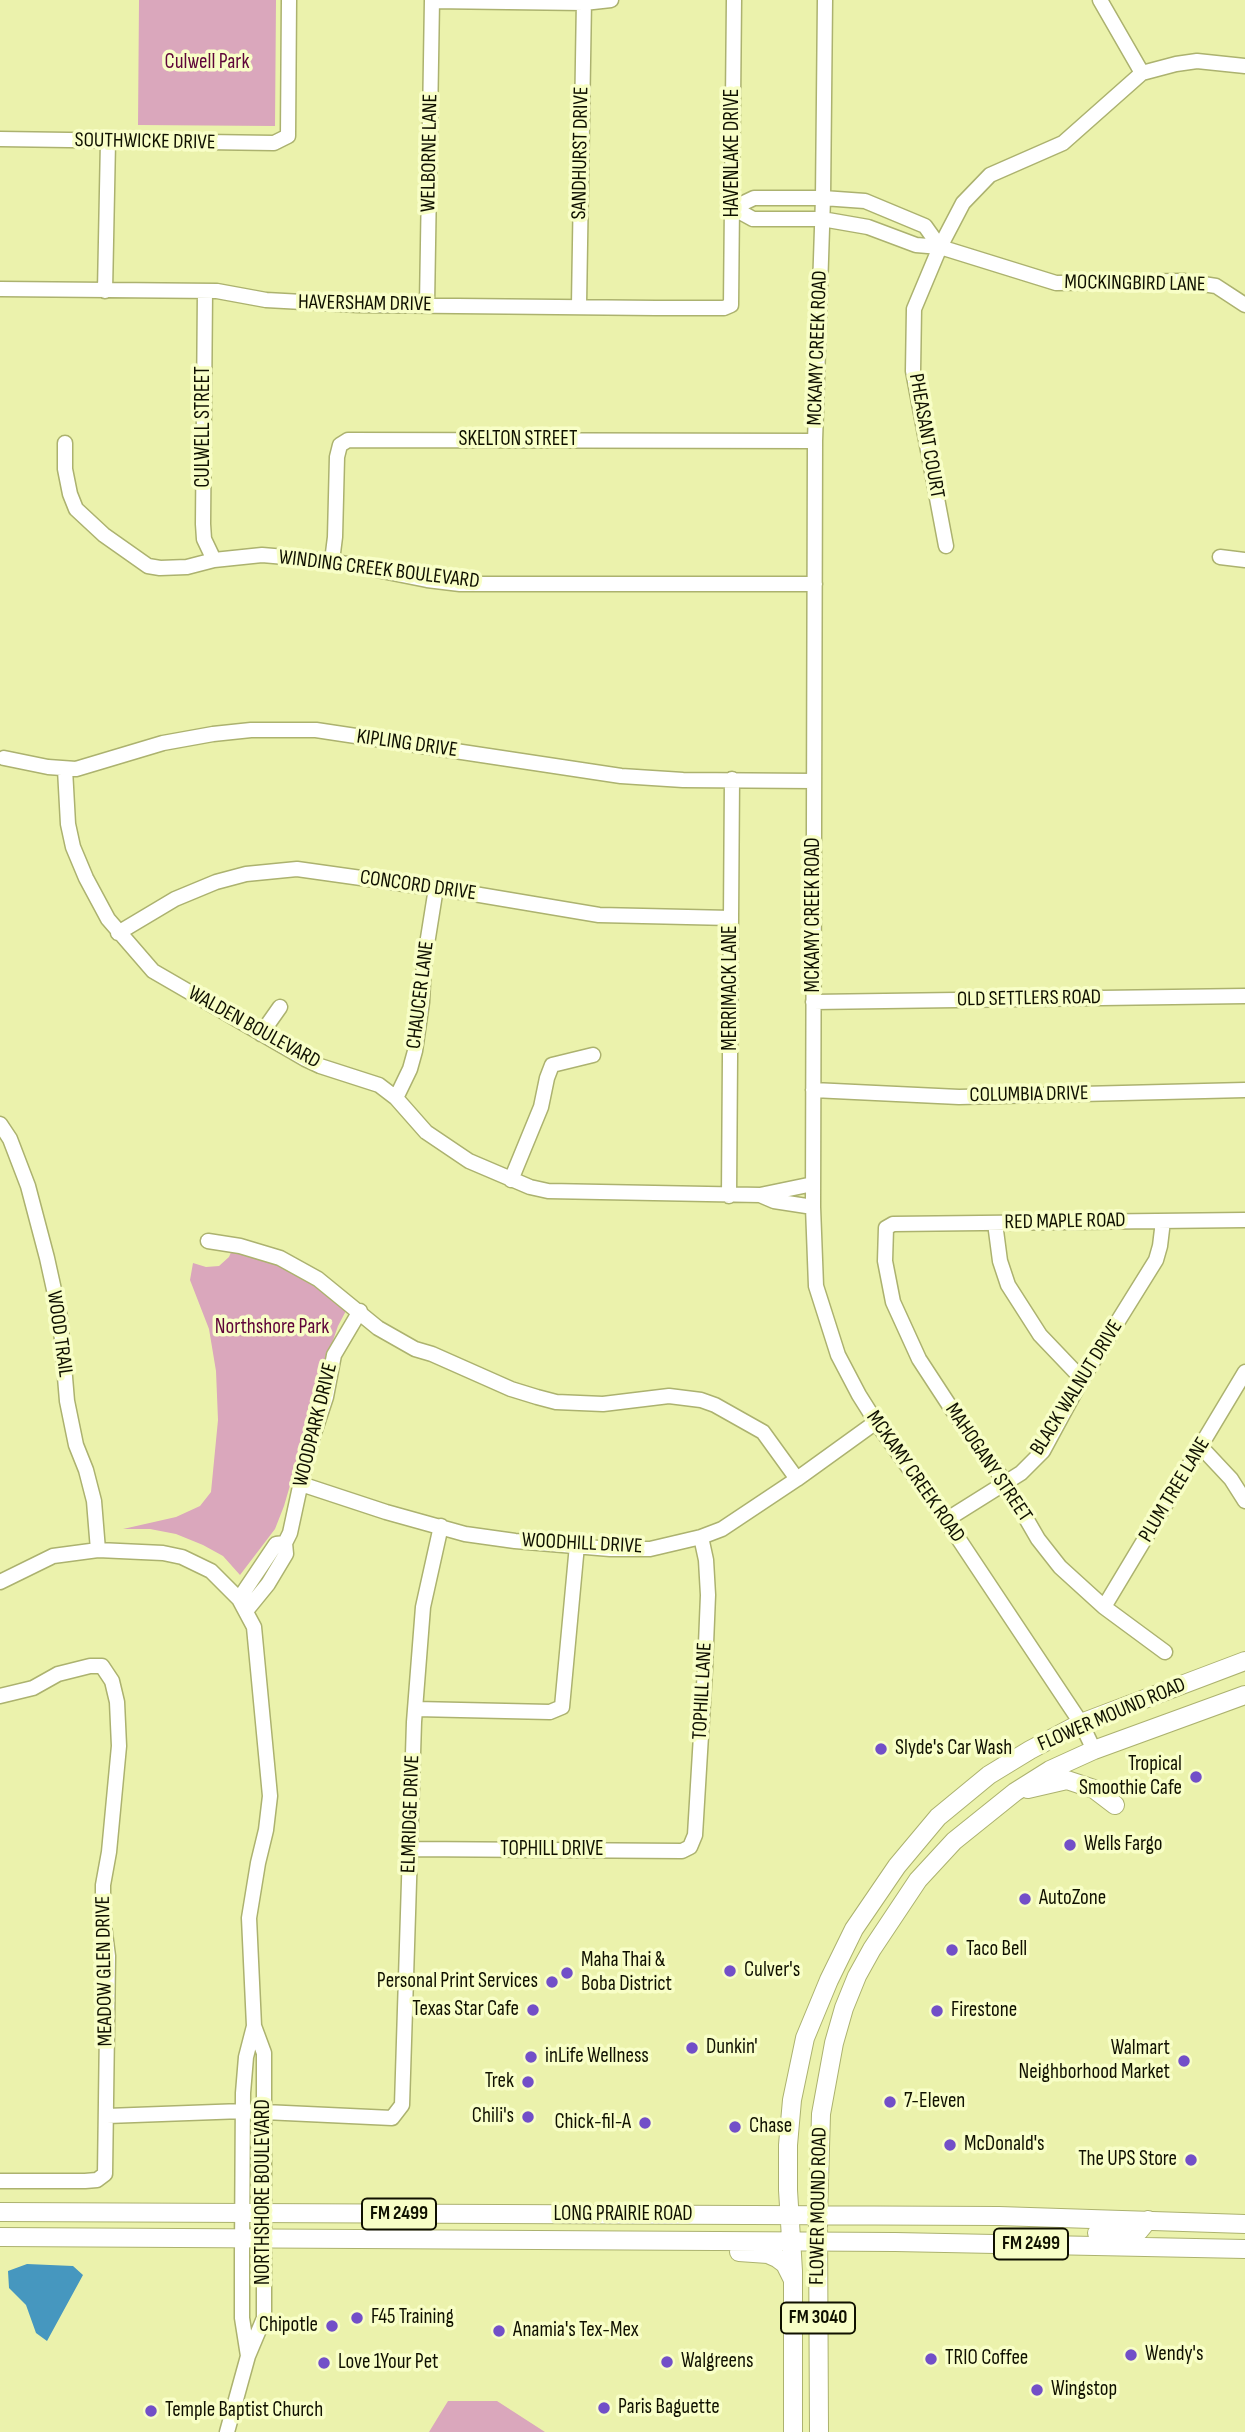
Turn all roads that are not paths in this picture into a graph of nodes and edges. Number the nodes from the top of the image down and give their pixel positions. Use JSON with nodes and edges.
{"nodes":[{"id":1,"x":289,"y":0,"type":"edge"},
{"id":2,"x":611,"y":0,"type":"edge"},
{"id":3,"x":734,"y":0,"type":"edge"},
{"id":4,"x":825,"y":0,"type":"edge"},
{"id":5,"x":1100,"y":0,"type":"edge"},
{"id":6,"x":432,"y":1,"type":"edge"},
{"id":7,"x":584,"y":1,"type":"edge"},
{"id":8,"x":1245,"y":66,"type":"edge"},
{"id":9,"x":1142,"y":73,"type":"junction"},
{"id":10,"x":0,"y":139,"type":"edge"},
{"id":11,"x":108,"y":141,"type":"junction"},
{"id":12,"x":823,"y":198,"type":"junction"},
{"id":13,"x":733,"y":208,"type":"junction"},
{"id":14,"x":822,"y":219,"type":"junction"},
{"id":15,"x":940,"y":247,"type":"junction"},
{"id":16,"x":0,"y":289,"type":"edge"},
{"id":17,"x":105,"y":291,"type":"junction"},
{"id":18,"x":205,"y":291,"type":"junction"},
{"id":19,"x":427,"y":305,"type":"junction"},
{"id":20,"x":579,"y":305,"type":"junction"},
{"id":21,"x":731,"y":305,"type":"joint"},
{"id":22,"x":1245,"y":305,"type":"edge"},
{"id":23,"x":815,"y":441,"type":"junction"},
{"id":24,"x":65,"y":443,"type":"dead end"},
{"id":25,"x":946,"y":546,"type":"dead end"},
{"id":26,"x":1220,"y":557,"type":"dead end"},
{"id":27,"x":214,"y":560,"type":"junction"},
{"id":28,"x":1245,"y":560,"type":"edge"},
{"id":29,"x":332,"y":561,"type":"junction"},
{"id":30,"x":815,"y":584,"type":"junction"},
{"id":31,"x":4,"y":758,"type":"dead end"},
{"id":32,"x":65,"y":769,"type":"junction"},
{"id":33,"x":732,"y":779,"type":"junction"},
{"id":34,"x":814,"y":780,"type":"junction"},
{"id":35,"x":436,"y":888,"type":"junction"},
{"id":36,"x":731,"y":918,"type":"junction"},
{"id":37,"x":118,"y":933,"type":"junction"},
{"id":38,"x":1245,"y":996,"type":"edge"},
{"id":39,"x":813,"y":1002,"type":"junction"},
{"id":40,"x":280,"y":1007,"type":"dead end"},
{"id":41,"x":261,"y":1034,"type":"junction"},
{"id":42,"x":593,"y":1055,"type":"dead end"},
{"id":43,"x":813,"y":1090,"type":"junction"},
{"id":44,"x":1245,"y":1090,"type":"edge"},
{"id":45,"x":396,"y":1098,"type":"junction"},
{"id":46,"x":0,"y":1124,"type":"edge"},
{"id":47,"x":511,"y":1180,"type":"junction"},
{"id":48,"x":813,"y":1184,"type":"junction"},
{"id":49,"x":760,"y":1195,"type":"junction"},
{"id":50,"x":729,"y":1196,"type":"junction"},
{"id":51,"x":813,"y":1207,"type":"junction"},
{"id":52,"x":1245,"y":1220,"type":"edge"},
{"id":53,"x":1163,"y":1221,"type":"junction"},
{"id":54,"x":995,"y":1223,"type":"junction"},
{"id":55,"x":886,"y":1228,"type":"joint"},
{"id":56,"x":208,"y":1241,"type":"dead end"},
{"id":57,"x":360,"y":1311,"type":"junction"},
{"id":58,"x":1245,"y":1372,"type":"edge"},
{"id":59,"x":1082,"y":1379,"type":"junction"},
{"id":60,"x":876,"y":1422,"type":"junction"},
{"id":61,"x":1201,"y":1447,"type":"junction"},
{"id":62,"x":797,"y":1479,"type":"junction"},
{"id":63,"x":1005,"y":1482,"type":"junction"},
{"id":64,"x":302,"y":1484,"type":"junction"},
{"id":65,"x":1245,"y":1501,"type":"edge"},
{"id":66,"x":946,"y":1520,"type":"junction"},
{"id":67,"x":441,"y":1526,"type":"junction"},
{"id":68,"x":701,"y":1538,"type":"junction"},
{"id":69,"x":577,"y":1545,"type":"junction"},
{"id":70,"x":98,"y":1550,"type":"junction"},
{"id":71,"x":0,"y":1581,"type":"edge"},
{"id":72,"x":242,"y":1605,"type":"junction"},
{"id":73,"x":1104,"y":1607,"type":"junction"},
{"id":74,"x":1165,"y":1652,"type":"dead end"},
{"id":75,"x":1245,"y":1661,"type":"edge"},
{"id":76,"x":1245,"y":1695,"type":"edge"},
{"id":77,"x":0,"y":1696,"type":"edge"},
{"id":78,"x":416,"y":1709,"type":"junction"},
{"id":79,"x":1081,"y":1723,"type":"junction"},
{"id":80,"x":1094,"y":1750,"type":"junction"},
{"id":81,"x":1015,"y":1792,"type":"junction"},
{"id":82,"x":1115,"y":1805,"type":"dead end"},
{"id":83,"x":691,"y":1844,"type":"joint"},
{"id":84,"x":411,"y":1849,"type":"junction"},
{"id":85,"x":897,"y":1866,"type":"junction"},
{"id":86,"x":918,"y":1880,"type":"junction"},
{"id":87,"x":254,"y":2026,"type":"junction"},
{"id":88,"x":243,"y":2111,"type":"junction"},
{"id":89,"x":265,"y":2112,"type":"junction"},
{"id":90,"x":107,"y":2116,"type":"junction"},
{"id":91,"x":0,"y":2181,"type":"edge"},
{"id":92,"x":0,"y":2212,"type":"edge"},
{"id":93,"x":243,"y":2213,"type":"junction"},
{"id":94,"x":264,"y":2213,"type":"junction"},
{"id":95,"x":513,"y":2215,"type":"junction"},
{"id":96,"x":568,"y":2215,"type":"junction"},
{"id":97,"x":790,"y":2216,"type":"junction"},
{"id":98,"x":818,"y":2216,"type":"junction"},
{"id":99,"x":1148,"y":2220,"type":"junction"},
{"id":100,"x":1239,"y":2224,"type":"edge"},
{"id":101,"x":0,"y":2237,"type":"edge"},
{"id":102,"x":242,"y":2239,"type":"junction"},
{"id":103,"x":264,"y":2239,"type":"junction"},
{"id":104,"x":449,"y":2240,"type":"junction"},
{"id":105,"x":513,"y":2240,"type":"junction"},
{"id":106,"x":702,"y":2241,"type":"junction"},
{"id":107,"x":791,"y":2242,"type":"junction"},
{"id":108,"x":818,"y":2242,"type":"junction"},
{"id":109,"x":1022,"y":2244,"type":"junction"},
{"id":110,"x":1137,"y":2246,"type":"junction"},
{"id":111,"x":1245,"y":2249,"type":"edge"},
{"id":112,"x":793,"y":2281,"type":"junction"},
{"id":113,"x":248,"y":2356,"type":"junction"},
{"id":114,"x":227,"y":2432,"type":"edge"},
{"id":115,"x":793,"y":2432,"type":"edge"},
{"id":116,"x":819,"y":2432,"type":"edge"}],
"edges":[{"from":1,"to":11,"type":"street","name":"SOUTHWICKE DRIVE"},
{"from":2,"to":7,"type":"street"},
{"from":3,"to":13,"type":"street","name":"HAVENLAKE DRIVE"},
{"from":4,"to":12,"type":"street","name":"MCKAMY CREEK ROAD"},
{"from":5,"to":9,"type":"street"},
{"from":6,"to":7,"type":"street"},
{"from":6,"to":19,"type":"street","name":"WELBORNE LANE"},
{"from":7,"to":20,"type":"street","name":"SANDHURST DRIVE"},
{"from":8,"to":9,"type":"street"},
{"from":9,"to":15,"type":"street","name":"PHEASANT COURT"},
{"from":10,"to":11,"type":"street","name":"SOUTHWICKE DRIVE"},
{"from":11,"to":17,"type":"street"},
{"from":12,"to":13,"type":"street","name":"MOCKINGBIRD LANE"},
{"from":12,"to":14,"type":"street","name":"MCKAMY CREEK ROAD"},
{"from":12,"to":15,"type":"street","name":"MOCKINGBIRD LANE"},
{"from":13,"to":14,"type":"street","name":"MOCKINGBIRD LANE"},
{"from":13,"to":21,"type":"street","name":"HAVENLAKE DRIVE"},
{"from":14,"to":15,"type":"street","name":"MOCKINGBIRD LANE"},
{"from":14,"to":23,"type":"street","name":"MCKAMY CREEK ROAD"},
{"from":15,"to":22,"type":"street","name":"MOCKINGBIRD LANE"},
{"from":15,"to":25,"type":"street","name":"PHEASANT COURT"},
{"from":16,"to":17,"type":"street","name":"HAVERSHAM DRIVE"},
{"from":17,"to":18,"type":"street","name":"HAVERSHAM DRIVE"},
{"from":18,"to":19,"type":"street","name":"HAVERSHAM DRIVE"},
{"from":18,"to":27,"type":"street","name":"CULWELL STREET"},
{"from":19,"to":20,"type":"street","name":"HAVERSHAM DRIVE"},
{"from":20,"to":21,"type":"street","name":"HAVERSHAM DRIVE"},
{"from":23,"to":29,"type":"street","name":"SKELTON STREET"},
{"from":23,"to":30,"type":"street","name":"MCKAMY CREEK ROAD"},
{"from":24,"to":27,"type":"street","name":"WINDING CREEK BOULEVARD"},
{"from":26,"to":28,"type":"street"},
{"from":27,"to":29,"type":"street","name":"WINDING CREEK BOULEVARD"},
{"from":29,"to":30,"type":"street","name":"WINDING CREEK BOULEVARD"},
{"from":30,"to":34,"type":"street","name":"MCKAMY CREEK ROAD"},
{"from":31,"to":32,"type":"street","name":"KIPLING DRIVE"},
{"from":32,"to":33,"type":"street","name":"KIPLING DRIVE"},
{"from":32,"to":37,"type":"street","name":"WALDEN BOULEVARD"},
{"from":33,"to":34,"type":"street","name":"KIPLING DRIVE"},
{"from":33,"to":36,"type":"street","name":"MERRIMACK LANE"},
{"from":34,"to":39,"type":"street","name":"MCKAMY CREEK ROAD"},
{"from":35,"to":36,"type":"street","name":"CONCORD DRIVE"},
{"from":35,"to":37,"type":"street","name":"CONCORD DRIVE"},
{"from":35,"to":45,"type":"street","name":"CHAUCER LANE"},
{"from":36,"to":50,"type":"street","name":"MERRIMACK LANE"},
{"from":37,"to":41,"type":"street","name":"WALDEN BOULEVARD"},
{"from":38,"to":39,"type":"street","name":"OLD SETTLERS ROAD"},
{"from":39,"to":43,"type":"street","name":"MCKAMY CREEK ROAD"},
{"from":40,"to":41,"type":"street"},
{"from":41,"to":45,"type":"street","name":"WALDEN BOULEVARD"},
{"from":42,"to":47,"type":"street"},
{"from":43,"to":44,"type":"street","name":"COLUMBIA DRIVE"},
{"from":43,"to":48,"type":"street","name":"MCKAMY CREEK ROAD"},
{"from":45,"to":47,"type":"street","name":"WALDEN BOULEVARD"},
{"from":46,"to":70,"type":"street","name":"WOOD TRAIL"},
{"from":47,"to":50,"type":"street","name":"WALDEN BOULEVARD"},
{"from":48,"to":49,"type":"street","name":"WALDEN BOULEVARD"},
{"from":48,"to":51,"type":"street","name":"MCKAMY CREEK ROAD"},
{"from":49,"to":50,"type":"street","name":"WALDEN BOULEVARD"},
{"from":49,"to":51,"type":"street","name":"WALDEN BOULEVARD"},
{"from":51,"to":60,"type":"street","name":"MCKAMY CREEK ROAD"},
{"from":52,"to":53,"type":"street","name":"RED MAPLE ROAD"},
{"from":53,"to":54,"type":"street","name":"RED MAPLE ROAD"},
{"from":53,"to":59,"type":"street","name":"BLACK WALNUT DRIVE"},
{"from":54,"to":55,"type":"street","name":"RED MAPLE ROAD"},
{"from":54,"to":59,"type":"street"},
{"from":55,"to":63,"type":"street","name":"MAHOGANY STREET"},
{"from":56,"to":57,"type":"street"},
{"from":57,"to":62,"type":"street"},
{"from":57,"to":64,"type":"street","name":"WOODPARK DRIVE"},
{"from":58,"to":61,"type":"street","name":"PLUM TREE LANE"},
{"from":59,"to":63,"type":"street","name":"BLACK WALNUT DRIVE"},
{"from":60,"to":62,"type":"street","name":"WOODHILL DRIVE"},
{"from":60,"to":66,"type":"street","name":"MCKAMY CREEK ROAD"},
{"from":61,"to":65,"type":"street"},
{"from":61,"to":73,"type":"street","name":"PLUM TREE LANE"},
{"from":62,"to":68,"type":"street","name":"WOODHILL DRIVE"},
{"from":63,"to":66,"type":"street","name":"BLACK WALNUT DRIVE"},
{"from":63,"to":73,"type":"street","name":"MAHOGANY STREET"},
{"from":64,"to":67,"type":"street","name":"WOODHILL DRIVE"},
{"from":64,"to":72,"type":"street","name":"WOODPARK DRIVE"},
{"from":66,"to":79,"type":"street","name":"MCKAMY CREEK ROAD"},
{"from":67,"to":69,"type":"street","name":"WOODHILL DRIVE"},
{"from":67,"to":78,"type":"street","name":"ELMRIDGE DRIVE"},
{"from":68,"to":69,"type":"street","name":"WOODHILL DRIVE"},
{"from":68,"to":83,"type":"street","name":"TOPHILL LANE"},
{"from":69,"to":78,"type":"street"},
{"from":70,"to":71,"type":"street","name":"NORTHSHORE BOULEVARD"},
{"from":70,"to":72,"type":"street","name":"NORTHSHORE BOULEVARD"},
{"from":72,"to":87,"type":"street","name":"NORTHSHORE BOULEVARD"},
{"from":73,"to":74,"type":"street","name":"MAHOGANY STREET"},
{"from":75,"to":79,"type":"main road","name":"FLOWER MOUND ROAD"},
{"from":76,"to":80,"type":"main road","name":"FLOWER MOUND ROAD"},
{"from":77,"to":90,"type":"street","name":"MEADOW GLEN DRIVE"},
{"from":78,"to":84,"type":"street","name":"ELMRIDGE DRIVE"},
{"from":79,"to":80,"type":"street","name":"MCKAMY CREEK ROAD"},
{"from":79,"to":85,"type":"main road","name":"FLOWER MOUND ROAD"},
{"from":80,"to":81,"type":"main road","name":"FLOWER MOUND ROAD"},
{"from":81,"to":82,"type":"main road"},
{"from":81,"to":86,"type":"main road","name":"FLOWER MOUND ROAD"},
{"from":83,"to":84,"type":"street","name":"TOPHILL DRIVE"},
{"from":84,"to":89,"type":"street","name":"ELMRIDGE DRIVE"},
{"from":85,"to":86,"type":"main road"},
{"from":85,"to":97,"type":"main road","name":"FLOWER MOUND ROAD"},
{"from":86,"to":98,"type":"main road","name":"FLOWER MOUND ROAD"},
{"from":87,"to":88,"type":"street","name":"NORTHSHORE BOULEVARD"},
{"from":87,"to":89,"type":"street","name":"NORTHSHORE BOULEVARD"},
{"from":88,"to":89,"type":"street"},
{"from":88,"to":90,"type":"street"},
{"from":88,"to":93,"type":"street","name":"NORTHSHORE BOULEVARD"},
{"from":89,"to":94,"type":"street","name":"NORTHSHORE BOULEVARD"},
{"from":90,"to":91,"type":"street","name":"MEADOW GLEN DRIVE"},
{"from":92,"to":93,"type":"main road","name":"LONG PRAIRIE ROAD","number":"FM 2499"},
{"from":93,"to":94,"type":"main road","name":"LONG PRAIRIE ROAD","number":"FM 2499"},
{"from":93,"to":102,"type":"street","name":"NORTHSHORE BOULEVARD"},
{"from":94,"to":95,"type":"main road","name":"LONG PRAIRIE ROAD","number":"FM 2499"},
{"from":94,"to":103,"type":"street","name":"NORTHSHORE BOULEVARD"},
{"from":95,"to":96,"type":"main road","name":"LONG PRAIRIE ROAD","number":"FM 2499"},
{"from":95,"to":104,"type":"main road"},
{"from":96,"to":97,"type":"main road","name":"LONG PRAIRIE ROAD","number":"FM 2499"},
{"from":96,"to":105,"type":"main road"},
{"from":97,"to":98,"type":"main road","name":"LONG PRAIRIE ROAD","number":"FM 2499"},
{"from":97,"to":107,"type":"main road","name":"FLOWER MOUND ROAD","number":"FM 3040"},
{"from":98,"to":99,"type":"main road","name":"LONG PRAIRIE ROAD","number":"FM 2499"},
{"from":98,"to":108,"type":"main road","name":"FLOWER MOUND ROAD","number":"FM 3040"},
{"from":99,"to":100,"type":"main road","name":"LONG PRAIRIE ROAD","number":"FM 2499"},
{"from":99,"to":109,"type":"main road"},
{"from":100,"to":110,"type":"main road"},
{"from":101,"to":102,"type":"main road","name":"LONG PRAIRIE ROAD","number":"FM 2499"},
{"from":102,"to":103,"type":"main road","name":"LONG PRAIRIE ROAD","number":"FM 2499"},
{"from":102,"to":113,"type":"street","name":"NORTHSHORE BOULEVARD"},
{"from":103,"to":104,"type":"main road","name":"LONG PRAIRIE ROAD","number":"FM 2499"},
{"from":103,"to":113,"type":"street","name":"NORTHSHORE BOULEVARD"},
{"from":104,"to":105,"type":"main road","name":"LONG PRAIRIE ROAD","number":"FM 2499"},
{"from":105,"to":106,"type":"main road","name":"LONG PRAIRIE ROAD","number":"FM 2499"},
{"from":106,"to":107,"type":"main road","name":"LONG PRAIRIE ROAD","number":"FM 2499"},
{"from":106,"to":112,"type":"main road"},
{"from":107,"to":108,"type":"main road","name":"LONG PRAIRIE ROAD","number":"FM 2499"},
{"from":107,"to":112,"type":"main road","name":"FLOWER MOUND ROAD","number":"FM 3040"},
{"from":108,"to":109,"type":"main road","name":"LONG PRAIRIE ROAD","number":"FM 2499"},
{"from":108,"to":116,"type":"main road","name":"FLOWER MOUND ROAD","number":"FM 3040"},
{"from":109,"to":110,"type":"main road","name":"LONG PRAIRIE ROAD","number":"FM 2499"},
{"from":110,"to":111,"type":"main road","name":"LONG PRAIRIE ROAD","number":"FM 2499"},
{"from":112,"to":115,"type":"main road","name":"FLOWER MOUND ROAD","number":"FM 3040"},
{"from":113,"to":114,"type":"street","name":"NORTHSHORE BOULEVARD"}]}
